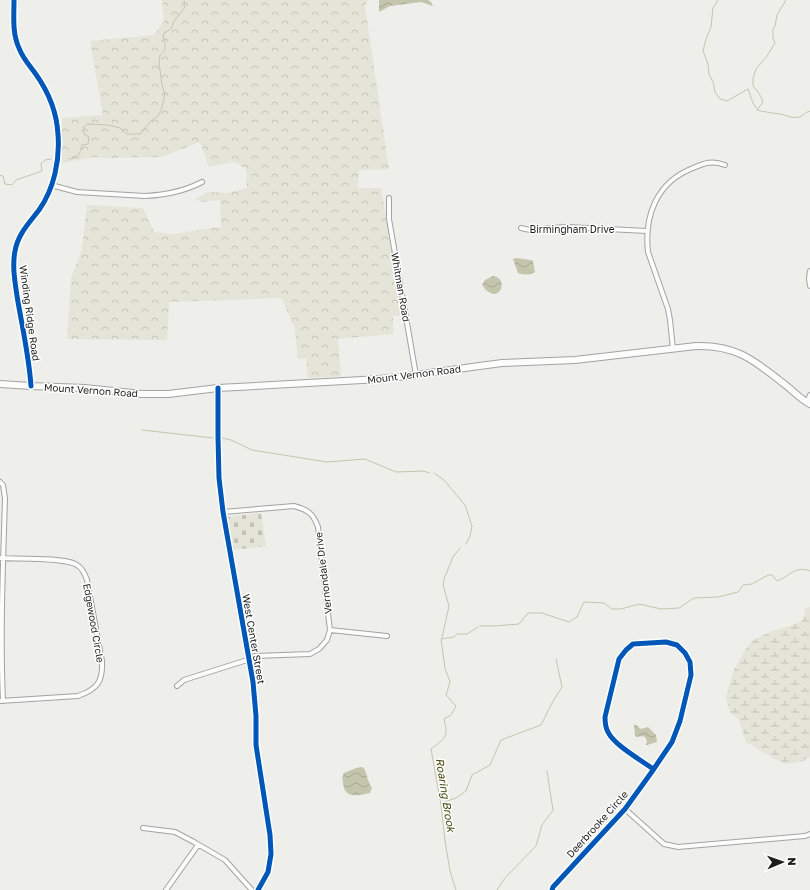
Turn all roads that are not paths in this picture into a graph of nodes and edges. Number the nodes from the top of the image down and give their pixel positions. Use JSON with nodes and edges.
{"nodes":[{"id":1,"x":14,"y":0,"type":"edge"},
{"id":2,"x":725,"y":165,"type":"dead end"},
{"id":3,"x":202,"y":182,"type":"dead end"},
{"id":4,"x":51,"y":184,"type":"junction"},
{"id":5,"x":389,"y":198,"type":"dead end"},
{"id":6,"x":521,"y":228,"type":"dead end"},
{"id":7,"x":647,"y":231,"type":"junction"},
{"id":8,"x":810,"y":271,"type":"edge"},
{"id":9,"x":810,"y":286,"type":"edge"},
{"id":10,"x":673,"y":349,"type":"junction"},
{"id":11,"x":416,"y":375,"type":"junction"},
{"id":12,"x":0,"y":384,"type":"edge"},
{"id":13,"x":31,"y":386,"type":"junction"},
{"id":14,"x":218,"y":388,"type":"junction"},
{"id":15,"x":810,"y":395,"type":"edge"},
{"id":16,"x":808,"y":403,"type":"edge"},
{"id":17,"x":0,"y":482,"type":"edge"},
{"id":18,"x":223,"y":512,"type":"junction"},
{"id":19,"x":2,"y":558,"type":"edge"},
{"id":20,"x":330,"y":630,"type":"junction"},
{"id":21,"x":387,"y":636,"type":"dead end"},
{"id":22,"x":249,"y":659,"type":"junction"},
{"id":23,"x":177,"y":686,"type":"dead end"},
{"id":24,"x":1,"y":701,"type":"edge"},
{"id":25,"x":653,"y":768,"type":"junction"},
{"id":26,"x":625,"y":809,"type":"junction"},
{"id":27,"x":143,"y":828,"type":"dead end"},
{"id":28,"x":810,"y":834,"type":"edge"},
{"id":29,"x":198,"y":845,"type":"junction"},
{"id":30,"x":166,"y":890,"type":"edge"},
{"id":31,"x":252,"y":890,"type":"edge"},
{"id":32,"x":258,"y":890,"type":"edge"},
{"id":33,"x":552,"y":890,"type":"edge"}],
"edges":[{"from":1,"to":4,"type":"street","name":"Winding Ridge Road"},
{"from":2,"to":7,"type":"street"},
{"from":3,"to":4,"type":"street"},
{"from":4,"to":13,"type":"street","name":"Winding Ridge Road"},
{"from":5,"to":11,"type":"street","name":"Whitman Road"},
{"from":6,"to":7,"type":"street","name":"Birmingham Drive"},
{"from":7,"to":10,"type":"street"},
{"from":8,"to":9,"type":"street"},
{"from":10,"to":11,"type":"main road","name":"Mount Vernon Road"},
{"from":10,"to":16,"type":"main road","name":"Mount Vernon Road"},
{"from":11,"to":14,"type":"main road","name":"Mount Vernon Road"},
{"from":12,"to":13,"type":"main road","name":"Mount Vernon Road"},
{"from":13,"to":14,"type":"main road","name":"Mount Vernon Road"},
{"from":14,"to":18,"type":"street","name":"West Center Street"},
{"from":15,"to":16,"type":"street"},
{"from":17,"to":19,"type":"street"},
{"from":18,"to":20,"type":"street","name":"Vernondale Drive"},
{"from":18,"to":22,"type":"street","name":"West Center Street"},
{"from":19,"to":24,"type":"street"},
{"from":19,"to":24,"type":"street","name":"Edgewood Circle"},
{"from":20,"to":21,"type":"street"},
{"from":20,"to":22,"type":"street"},
{"from":22,"to":23,"type":"street"},
{"from":22,"to":32,"type":"street","name":"West Center Street"},
{"from":25,"to":25,"type":"street","name":"Deerbrooke Circle"},
{"from":25,"to":26,"type":"street","name":"Deerbrooke Circle"},
{"from":26,"to":28,"type":"street"},
{"from":26,"to":33,"type":"street","name":"Deerbrooke Circle"},
{"from":27,"to":29,"type":"street"},
{"from":29,"to":30,"type":"street"},
{"from":29,"to":31,"type":"street"}]}
